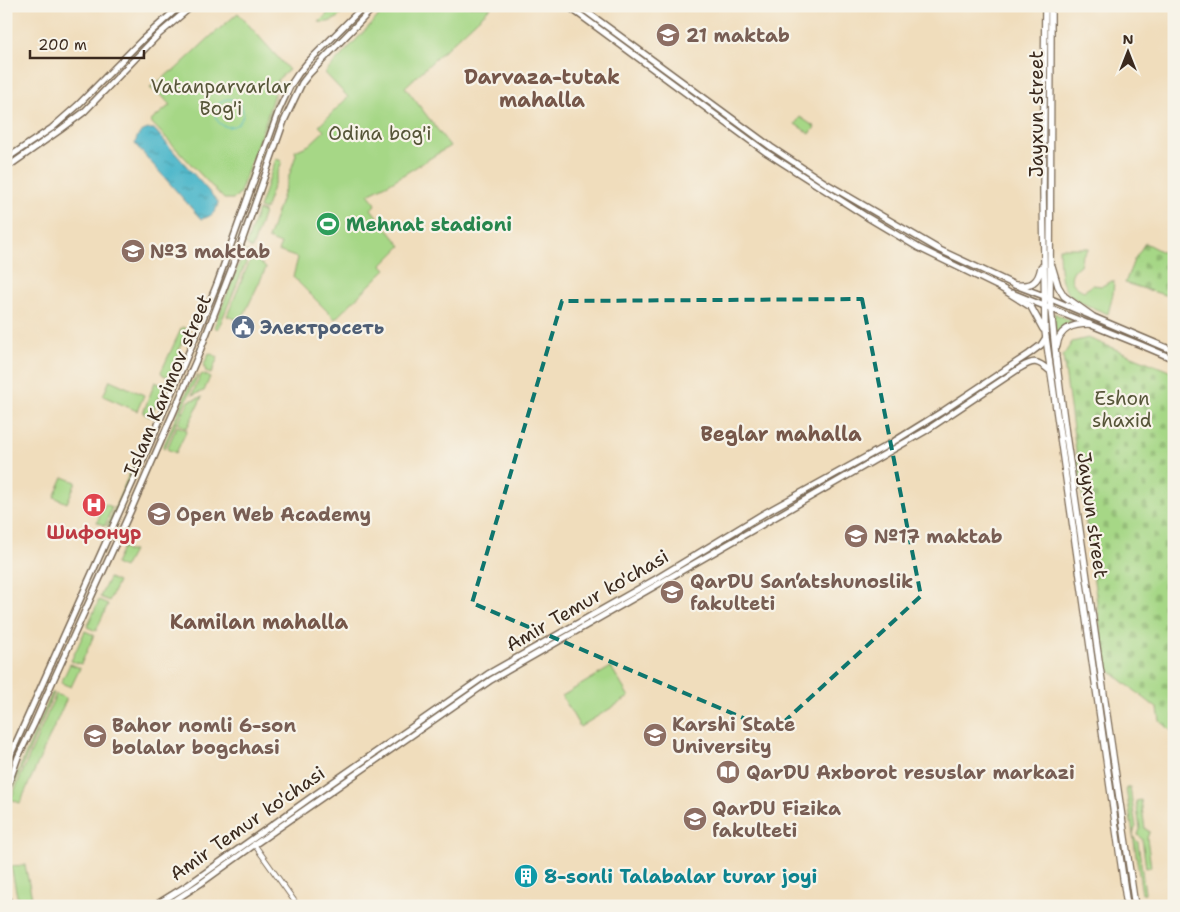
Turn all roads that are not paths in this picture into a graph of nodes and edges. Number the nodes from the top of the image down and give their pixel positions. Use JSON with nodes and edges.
{"nodes":[{"id":1,"x":180,"y":6,"type":"edge"},
{"id":2,"x":192,"y":6,"type":"edge"},
{"id":3,"x":364,"y":6,"type":"edge"},
{"id":4,"x":375,"y":6,"type":"edge"},
{"id":5,"x":568,"y":6,"type":"edge"},
{"id":6,"x":1045,"y":6,"type":"edge"},
{"id":7,"x":1051,"y":6,"type":"edge"},
{"id":8,"x":577,"y":8,"type":"edge"},
{"id":9,"x":779,"y":153,"type":"junction"},
{"id":10,"x":261,"y":158,"type":"junction"},
{"id":11,"x":776,"y":158,"type":"junction"},
{"id":12,"x":6,"y":159,"type":"edge"},
{"id":13,"x":269,"y":161,"type":"junction"},
{"id":14,"x":6,"y":168,"type":"edge"},
{"id":15,"x":1047,"y":258,"type":"junction"},
{"id":16,"x":1015,"y":285,"type":"junction"},
{"id":17,"x":1001,"y":288,"type":"junction"},
{"id":18,"x":1044,"y":296,"type":"junction"},
{"id":19,"x":1050,"y":299,"type":"junction"},
{"id":20,"x":1047,"y":307,"type":"junction"},
{"id":21,"x":1092,"y":316,"type":"junction"},
{"id":22,"x":1089,"y":324,"type":"junction"},
{"id":23,"x":1045,"y":331,"type":"junction"},
{"id":24,"x":1045,"y":339,"type":"junction"},
{"id":25,"x":1174,"y":351,"type":"edge"},
{"id":26,"x":1056,"y":358,"type":"junction"},
{"id":27,"x":1174,"y":359,"type":"edge"},
{"id":28,"x":1050,"y":370,"type":"junction"},
{"id":29,"x":726,"y":536,"type":"junction"},
{"id":30,"x":730,"y":543,"type":"junction"},
{"id":31,"x":1101,"y":670,"type":"junction"},
{"id":32,"x":1093,"y":672,"type":"junction"},
{"id":33,"x":1101,"y":725,"type":"junction"},
{"id":34,"x":1108,"y":725,"type":"junction"},
{"id":35,"x":6,"y":765,"type":"edge"},
{"id":36,"x":6,"y":791,"type":"edge"},
{"id":37,"x":1124,"y":835,"type":"junction"},
{"id":38,"x":1117,"y":836,"type":"junction"},
{"id":39,"x":253,"y":842,"type":"junction"},
{"id":40,"x":6,"y":892,"type":"edge"},
{"id":41,"x":1134,"y":904,"type":"edge"},
{"id":42,"x":1126,"y":905,"type":"edge"},
{"id":43,"x":9,"y":906,"type":"edge"},
{"id":44,"x":154,"y":906,"type":"edge"},
{"id":45,"x":166,"y":906,"type":"edge"},
{"id":46,"x":298,"y":906,"type":"edge"},
{"id":47,"x":1118,"y":906,"type":"edge"}],
"edges":[{"from":1,"to":12,"type":"main road"},
{"from":2,"to":14,"type":"main road"},
{"from":3,"to":10,"type":"main road","name":"Islam Karimov street"},
{"from":4,"to":13,"type":"main road","name":"Islam Karimov street"},
{"from":5,"to":8,"type":"main road"},
{"from":6,"to":15,"type":"highway","name":"Jayxun street"},
{"from":7,"to":15,"type":"highway","name":"Jayxun street"},
{"from":8,"to":9,"type":"main road"},
{"from":8,"to":11,"type":"main road"},
{"from":9,"to":11,"type":"main road"},
{"from":9,"to":16,"type":"main road"},
{"from":10,"to":13,"type":"main road"},
{"from":10,"to":35,"type":"main road","name":"Islam Karimov street"},
{"from":11,"to":17,"type":"main road"},
{"from":13,"to":36,"type":"main road","name":"Islam Karimov street"},
{"from":15,"to":16,"type":"highway"},
{"from":15,"to":18,"type":"highway","name":"Jayxun street"},
{"from":15,"to":19,"type":"highway","name":"Jayxun street"},
{"from":15,"to":21,"type":"highway"},
{"from":16,"to":18,"type":"main road"},
{"from":17,"to":20,"type":"main road"},
{"from":17,"to":23,"type":"highway"},
{"from":18,"to":19,"type":"main road"},
{"from":18,"to":20,"type":"highway","name":"Jayxun street"},
{"from":19,"to":20,"type":"highway","name":"Jayxun street"},
{"from":19,"to":21,"type":"main road"},
{"from":20,"to":22,"type":"main road"},
{"from":20,"to":23,"type":"highway","name":"Jayxun street"},
{"from":20,"to":26,"type":"highway","name":"Jayxun street"},
{"from":21,"to":25,"type":"main road"},
{"from":22,"to":26,"type":"highway"},
{"from":22,"to":27,"type":"main road"},
{"from":23,"to":24,"type":"highway","name":"Jayxun street"},
{"from":24,"to":28,"type":"highway","name":"Jayxun street"},
{"from":24,"to":29,"type":"main road","name":"Amir Temur ko'chasi"},
{"from":26,"to":31,"type":"highway","name":"Jayxun street"},
{"from":28,"to":30,"type":"main road","name":"Amir Temur ko'chasi"},
{"from":28,"to":32,"type":"highway","name":"Jayxun street"},
{"from":29,"to":30,"type":"main road"},
{"from":29,"to":39,"type":"main road","name":"Amir Temur ko'chasi"},
{"from":30,"to":39,"type":"main road","name":"Amir Temur ko'chasi"},
{"from":31,"to":32,"type":"highway"},
{"from":31,"to":34,"type":"highway","name":"Jayxun street"},
{"from":32,"to":33,"type":"highway","name":"Jayxun street"},
{"from":33,"to":34,"type":"highway"},
{"from":33,"to":38,"type":"highway","name":"Jayxun street"},
{"from":34,"to":37,"type":"highway","name":"Jayxun street"},
{"from":37,"to":38,"type":"highway"},
{"from":37,"to":41,"type":"highway","name":"Jayxun street"},
{"from":38,"to":42,"type":"highway","name":"Jayxun street"},
{"from":39,"to":44,"type":"main road","name":"Amir Temur ko'chasi"},
{"from":39,"to":45,"type":"main road","name":"Amir Temur ko'chasi"},
{"from":39,"to":46,"type":"street"},
{"from":40,"to":43,"type":"main road"},
{"from":41,"to":42,"type":"main road"},
{"from":42,"to":47,"type":"main road"}]}
